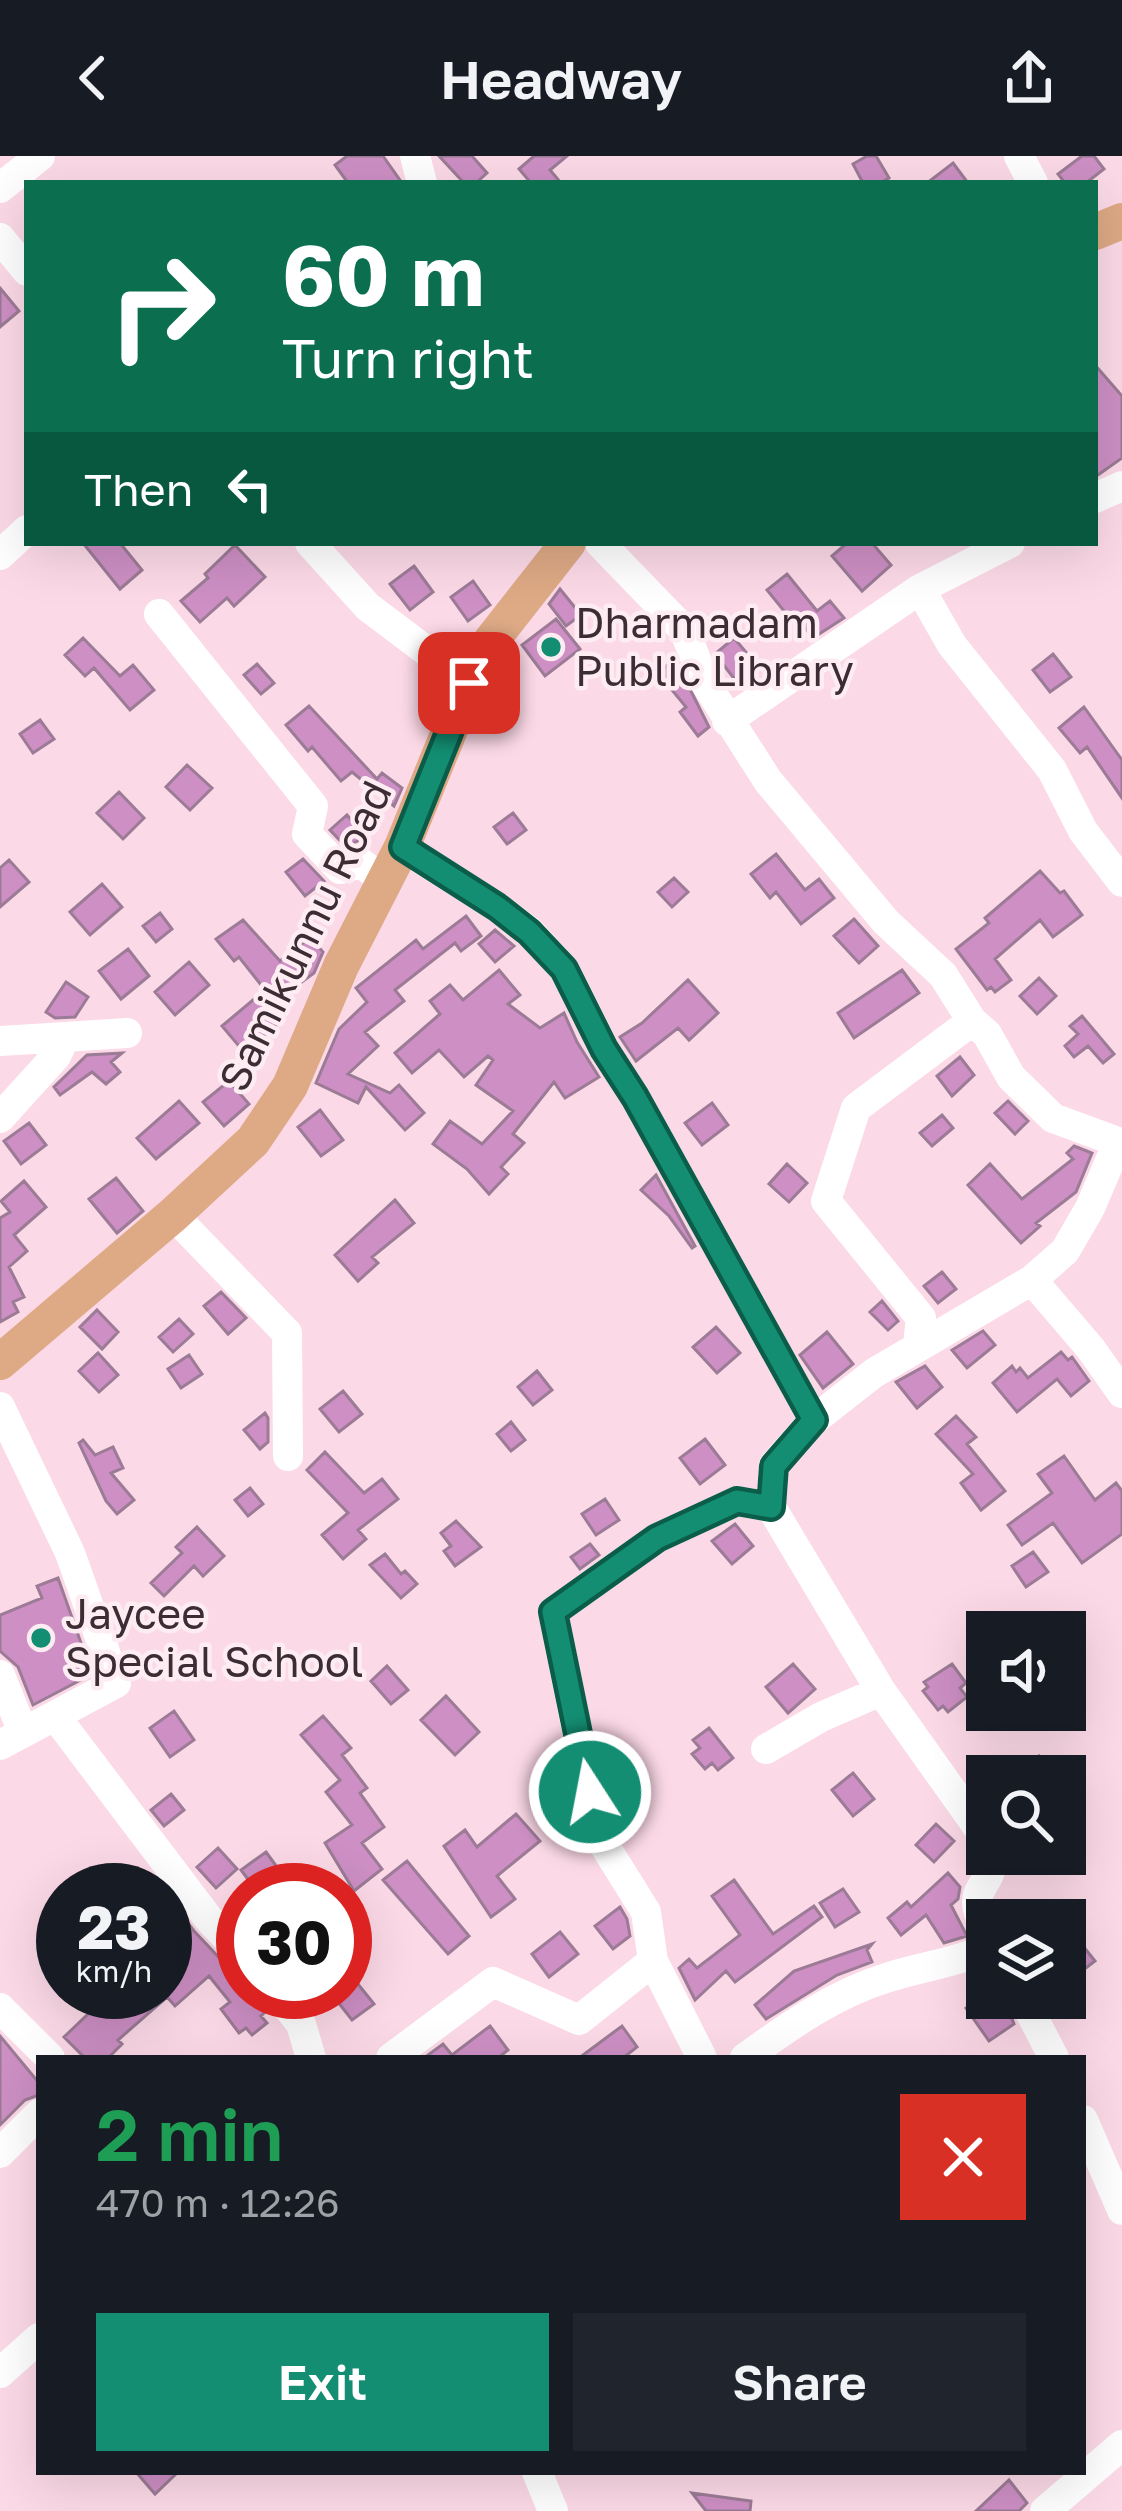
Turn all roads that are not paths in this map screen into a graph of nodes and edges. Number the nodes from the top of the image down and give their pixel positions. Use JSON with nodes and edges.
{"nodes":[{"id":1,"x":40,"y":156,"type":"edge"},
{"id":2,"x":0,"y":188,"type":"edge"},
{"id":3,"x":0,"y":238,"type":"edge"},
{"id":4,"x":24,"y":267,"type":"edge"},
{"id":5,"x":24,"y":533,"type":"edge"},
{"id":6,"x":313,"y":546,"type":"edge"},
{"id":7,"x":566,"y":546,"type":"edge"},
{"id":8,"x":603,"y":546,"type":"edge"},
{"id":9,"x":1004,"y":546,"type":"edge"},
{"id":10,"x":0,"y":555,"type":"edge"},
{"id":11,"x":920,"y":590,"type":"junction"},
{"id":12,"x":159,"y":614,"type":"dead end"},
{"id":13,"x":469,"y":683,"type":"junction"},
{"id":14,"x":727,"y":721,"type":"junction"},
{"id":15,"x":403,"y":847,"type":"junction"},
{"id":16,"x":385,"y":881,"type":"junction"},
{"id":17,"x":1122,"y":882,"type":"edge"},
{"id":18,"x":972,"y":1021,"type":"junction"},
{"id":19,"x":127,"y":1033,"type":"dead end"},
{"id":20,"x":65,"y":1037,"type":"junction"},
{"id":21,"x":0,"y":1041,"type":"edge"},
{"id":22,"x":0,"y":1118,"type":"edge"},
{"id":23,"x":1120,"y":1143,"type":"edge"},
{"id":24,"x":172,"y":1215,"type":"junction"},
{"id":25,"x":1032,"y":1280,"type":"junction"},
{"id":26,"x":918,"y":1346,"type":"junction"},
{"id":27,"x":0,"y":1362,"type":"edge"},
{"id":28,"x":1122,"y":1393,"type":"edge"},
{"id":29,"x":0,"y":1407,"type":"edge"},
{"id":30,"x":814,"y":1420,"type":"junction"},
{"id":31,"x":288,"y":1456,"type":"dead end"},
{"id":32,"x":771,"y":1507,"type":"junction"},
{"id":33,"x":0,"y":1675,"type":"edge"},
{"id":34,"x":881,"y":1691,"type":"junction"},
{"id":35,"x":56,"y":1717,"type":"junction"},
{"id":36,"x":11,"y":1738,"type":"edge"},
{"id":37,"x":766,"y":1749,"type":"dead end"},
{"id":38,"x":966,"y":1810,"type":"edge"},
{"id":39,"x":216,"y":1926,"type":"edge"},
{"id":40,"x":966,"y":1957,"type":"edge"},
{"id":41,"x":653,"y":1961,"type":"junction"},
{"id":42,"x":297,"y":2019,"type":"edge"},
{"id":43,"x":1034,"y":2019,"type":"edge"},
{"id":44,"x":6,"y":2026,"type":"edge"},
{"id":45,"x":46,"y":2055,"type":"edge"},
{"id":46,"x":310,"y":2055,"type":"edge"},
{"id":47,"x":395,"y":2055,"type":"edge"},
{"id":48,"x":700,"y":2055,"type":"edge"},
{"id":49,"x":750,"y":2055,"type":"edge"},
{"id":50,"x":1052,"y":2055,"type":"edge"},
{"id":51,"x":36,"y":2117,"type":"edge"},
{"id":52,"x":1086,"y":2129,"type":"edge"},
{"id":53,"x":0,"y":2152,"type":"edge"},
{"id":54,"x":1121,"y":2205,"type":"edge"},
{"id":55,"x":36,"y":2341,"type":"edge"},
{"id":56,"x":0,"y":2372,"type":"edge"},
{"id":57,"x":1122,"y":2445,"type":"edge"},
{"id":58,"x":538,"y":2475,"type":"edge"},
{"id":59,"x":553,"y":2511,"type":"edge"},
{"id":60,"x":1045,"y":2511,"type":"edge"}],
"edges":[{"from":1,"to":2,"type":"street"},
{"from":3,"to":4,"type":"street"},
{"from":5,"to":10,"type":"street"},
{"from":6,"to":13,"type":"street"},
{"from":7,"to":13,"type":"main road","name":"Samikunnu Road"},
{"from":8,"to":14,"type":"street"},
{"from":9,"to":11,"type":"street"},
{"from":11,"to":14,"type":"street"},
{"from":11,"to":17,"type":"street"},
{"from":12,"to":16,"type":"street"},
{"from":13,"to":15,"type":"main road","name":"Samikunnu Road"},
{"from":14,"to":18,"type":"street"},
{"from":15,"to":16,"type":"main road","name":"Samikunnu Road"},
{"from":15,"to":30,"type":"street"},
{"from":16,"to":24,"type":"main road","name":"Samikunnu Road"},
{"from":18,"to":23,"type":"street"},
{"from":18,"to":26,"type":"street"},
{"from":19,"to":20,"type":"street"},
{"from":20,"to":21,"type":"street"},
{"from":20,"to":22,"type":"street"},
{"from":23,"to":25,"type":"street"},
{"from":24,"to":27,"type":"main road","name":"Samikunnu Road"},
{"from":24,"to":31,"type":"street"},
{"from":25,"to":26,"type":"street"},
{"from":25,"to":28,"type":"street"},
{"from":26,"to":30,"type":"street"},
{"from":29,"to":35,"type":"street"},
{"from":30,"to":32,"type":"street"},
{"from":32,"to":34,"type":"street"},
{"from":32,"to":41,"type":"street"},
{"from":33,"to":36,"type":"street"},
{"from":34,"to":37,"type":"street"},
{"from":34,"to":38,"type":"street"},
{"from":35,"to":36,"type":"street"},
{"from":35,"to":39,"type":"street"},
{"from":40,"to":49,"type":"street"},
{"from":41,"to":47,"type":"street"},
{"from":41,"to":48,"type":"street"},
{"from":42,"to":46,"type":"street"},
{"from":43,"to":50,"type":"street"},
{"from":44,"to":45,"type":"street"},
{"from":51,"to":53,"type":"street"},
{"from":52,"to":54,"type":"street"},
{"from":55,"to":56,"type":"street"},
{"from":57,"to":60,"type":"street"},
{"from":58,"to":59,"type":"street"}]}
